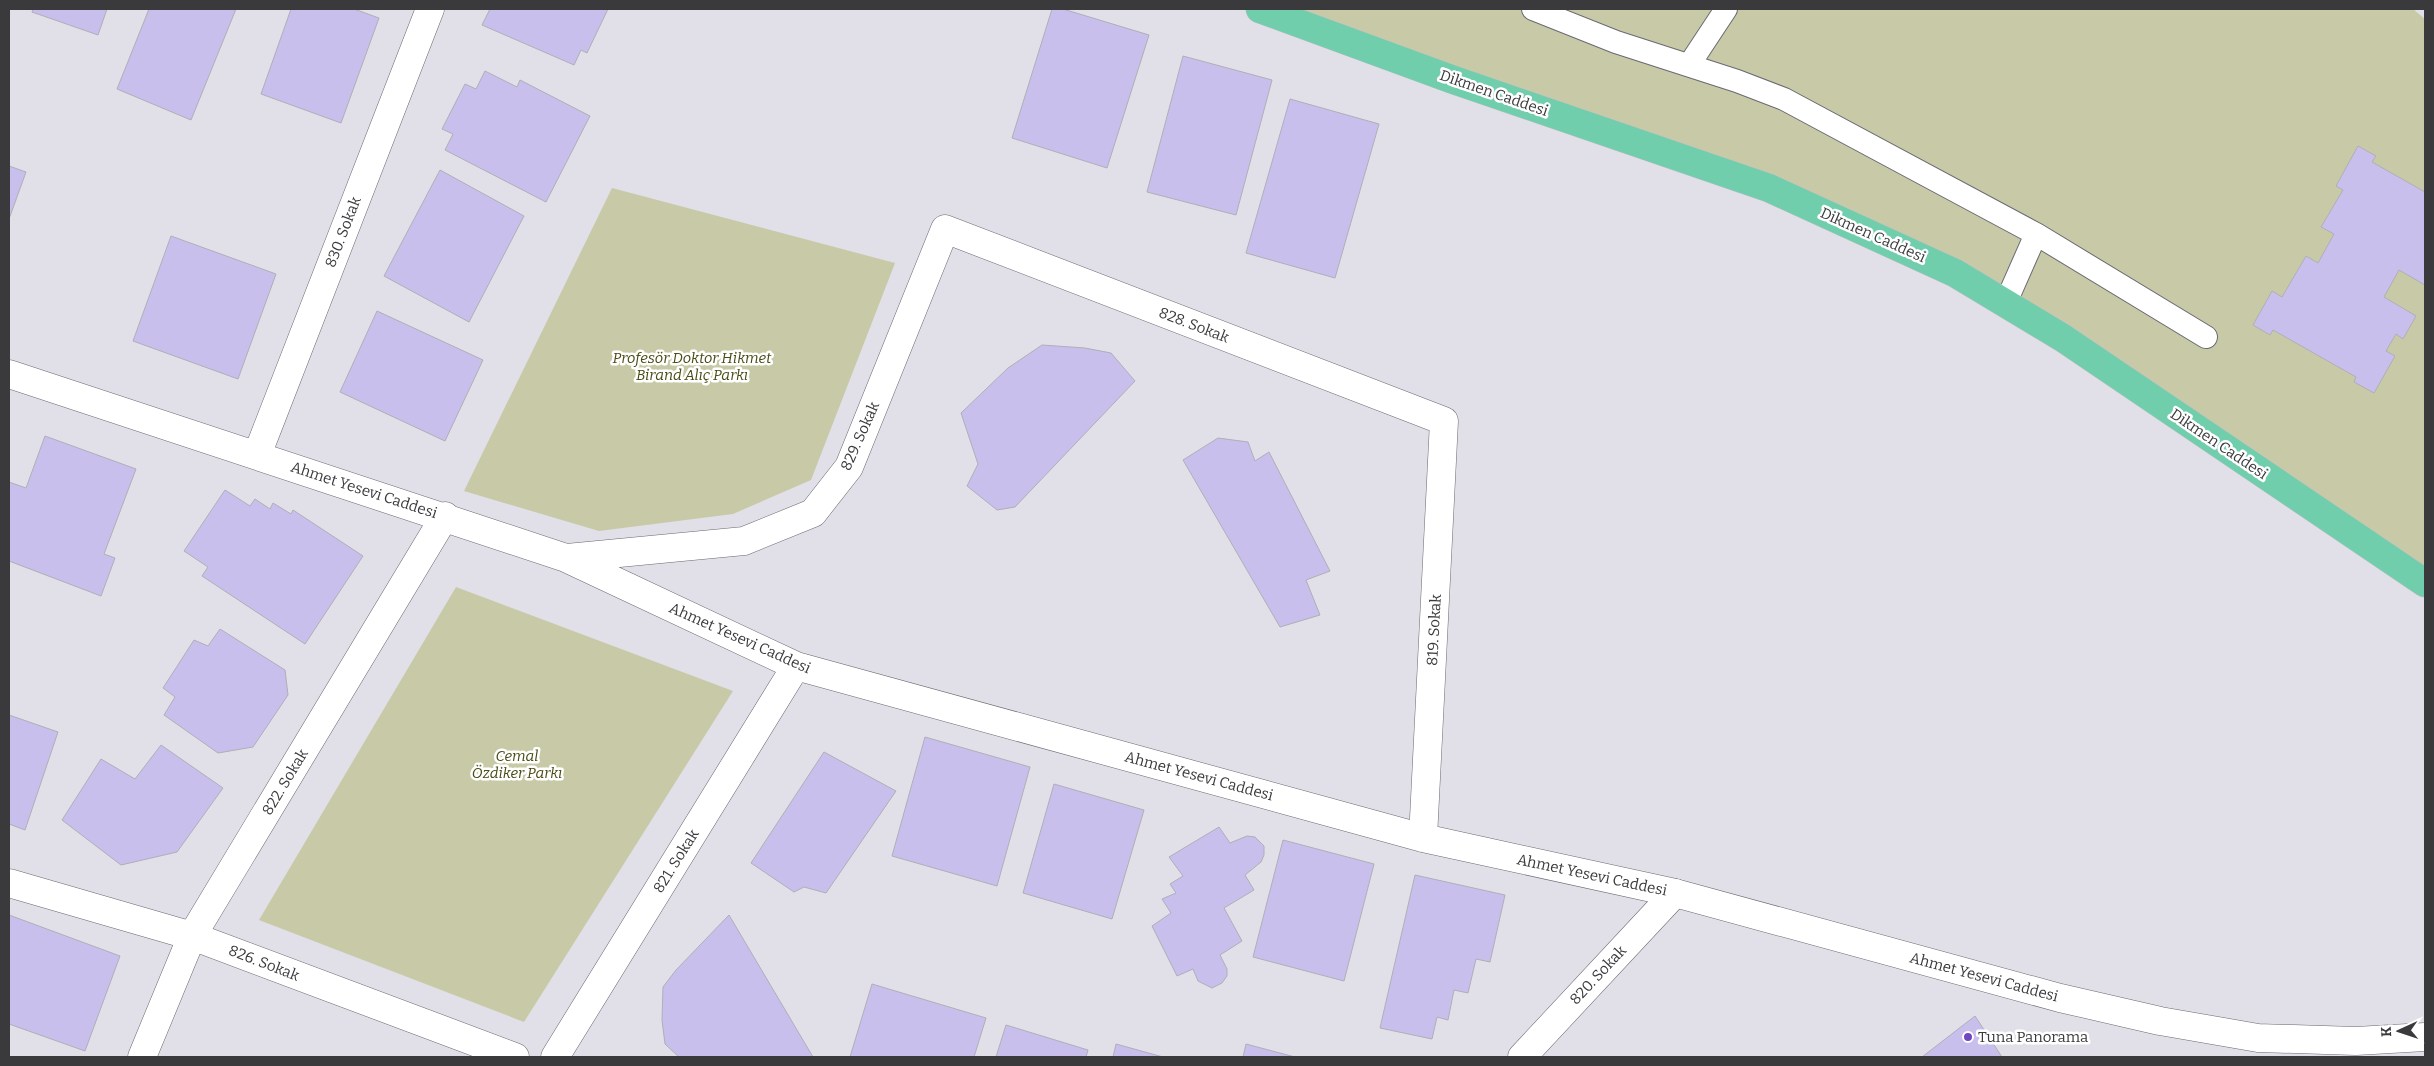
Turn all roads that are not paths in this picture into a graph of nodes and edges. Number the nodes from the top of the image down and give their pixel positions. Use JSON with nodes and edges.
{"nodes":[{"id":1,"x":430,"y":9,"type":"edge"},
{"id":2,"x":1260,"y":9,"type":"edge"},
{"id":3,"x":1533,"y":9,"type":"edge"},
{"id":4,"x":1726,"y":9,"type":"edge"},
{"id":5,"x":1689,"y":65,"type":"junction"},
{"id":6,"x":945,"y":229,"type":"joint"},
{"id":7,"x":2036,"y":234,"type":"junction"},
{"id":8,"x":2006,"y":302,"type":"junction"},
{"id":9,"x":2206,"y":337,"type":"dead end"},
{"id":10,"x":9,"y":374,"type":"edge"},
{"id":11,"x":1444,"y":421,"type":"joint"},
{"id":12,"x":257,"y":455,"type":"junction"},
{"id":13,"x":445,"y":516,"type":"junction"},
{"id":14,"x":566,"y":558,"type":"junction"},
{"id":15,"x":2425,"y":583,"type":"edge"},
{"id":16,"x":796,"y":666,"type":"junction"},
{"id":17,"x":1423,"y":838,"type":"junction"},
{"id":18,"x":9,"y":882,"type":"edge"},
{"id":19,"x":1675,"y":893,"type":"junction"},
{"id":20,"x":192,"y":936,"type":"junction"},
{"id":21,"x":2425,"y":1037,"type":"edge"},
{"id":22,"x":142,"y":1057,"type":"edge"},
{"id":23,"x":515,"y":1057,"type":"edge"},
{"id":24,"x":555,"y":1057,"type":"edge"},
{"id":25,"x":1522,"y":1057,"type":"edge"}],
"edges":[{"from":1,"to":12,"type":"street","name":"830. Sokak"},
{"from":2,"to":8,"type":"main road","name":"Dikmen Caddesi"},
{"from":3,"to":5,"type":"lane"},
{"from":4,"to":5,"type":"lane"},
{"from":5,"to":7,"type":"lane"},
{"from":6,"to":11,"type":"street","name":"828. Sokak"},
{"from":6,"to":14,"type":"street","name":"829. Sokak"},
{"from":7,"to":8,"type":"lane"},
{"from":7,"to":9,"type":"lane"},
{"from":8,"to":15,"type":"main road","name":"Dikmen Caddesi"},
{"from":10,"to":12,"type":"street","name":"Ahmet Yesevi Caddesi"},
{"from":11,"to":17,"type":"street","name":"819. Sokak"},
{"from":12,"to":13,"type":"street","name":"Ahmet Yesevi Caddesi"},
{"from":13,"to":14,"type":"street","name":"Ahmet Yesevi Caddesi"},
{"from":13,"to":20,"type":"street","name":"822. Sokak"},
{"from":14,"to":16,"type":"street","name":"Ahmet Yesevi Caddesi"},
{"from":16,"to":17,"type":"street","name":"Ahmet Yesevi Caddesi"},
{"from":16,"to":24,"type":"street","name":"821. Sokak"},
{"from":17,"to":19,"type":"street","name":"Ahmet Yesevi Caddesi"},
{"from":18,"to":20,"type":"street","name":"826. Sokak"},
{"from":19,"to":21,"type":"street","name":"Ahmet Yesevi Caddesi"},
{"from":19,"to":25,"type":"street","name":"820. Sokak"},
{"from":20,"to":22,"type":"street","name":"822. Sokak"},
{"from":20,"to":23,"type":"street","name":"826. Sokak"}]}
